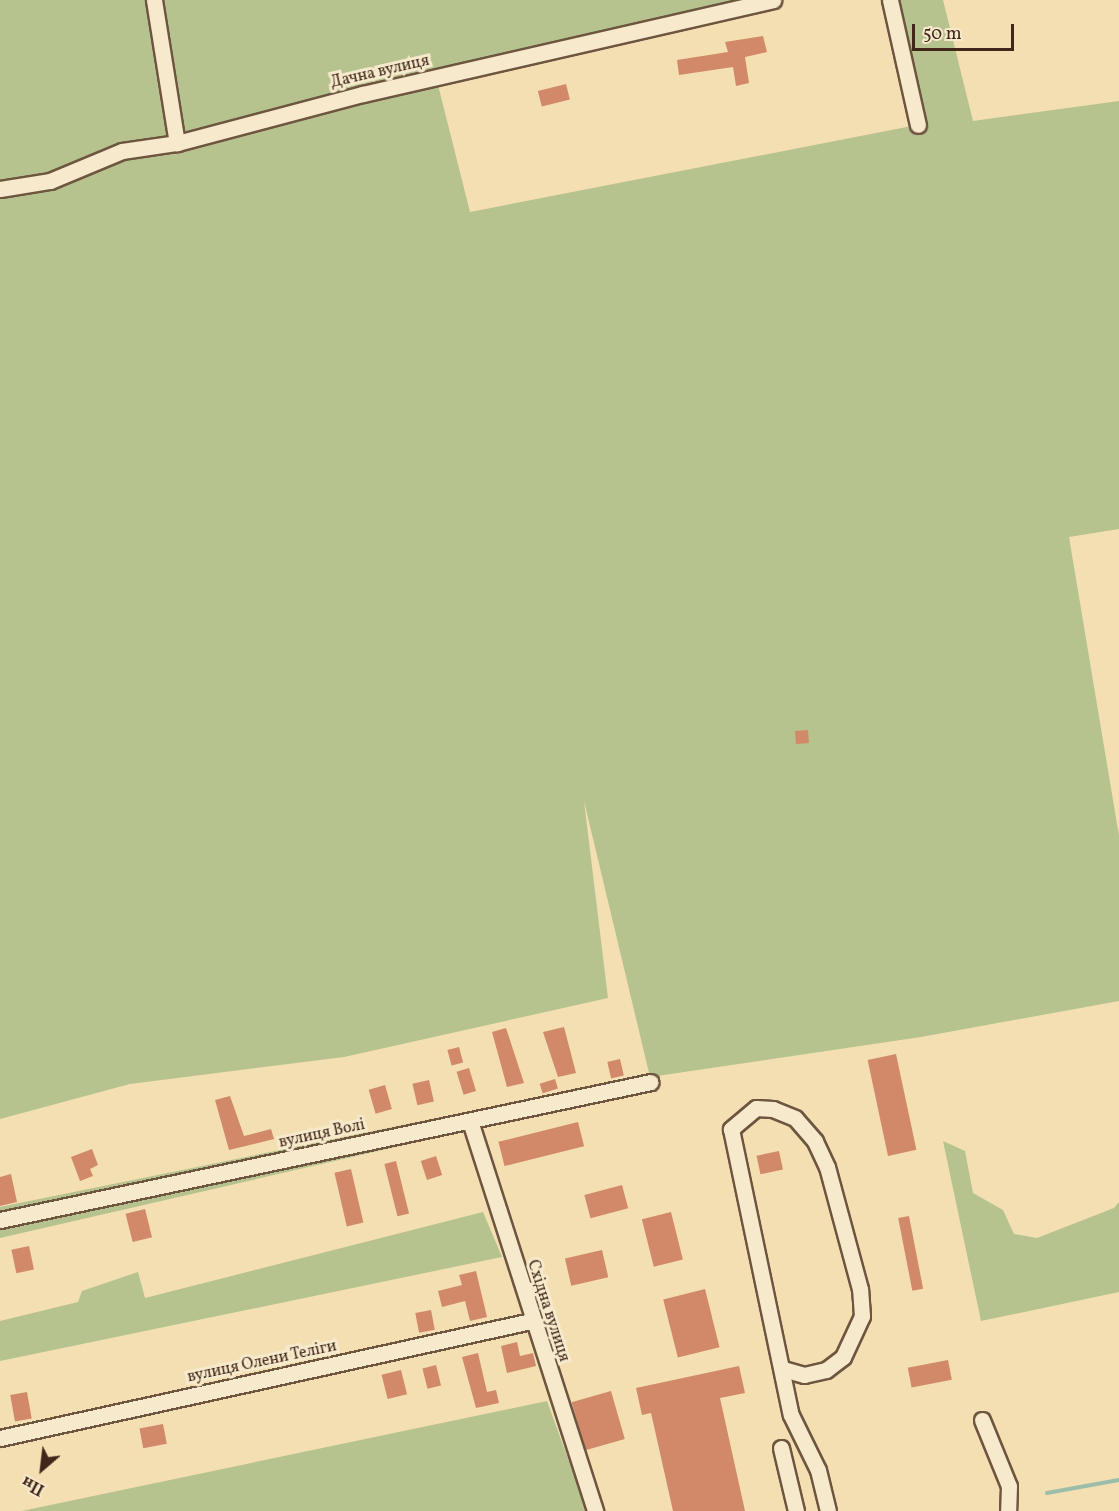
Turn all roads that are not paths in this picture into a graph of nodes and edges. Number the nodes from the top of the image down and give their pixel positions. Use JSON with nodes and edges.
{"nodes":[{"id":1,"x":154,"y":0,"type":"edge"},
{"id":2,"x":773,"y":0,"type":"edge"},
{"id":3,"x":890,"y":0,"type":"edge"},
{"id":4,"x":918,"y":125,"type":"dead end"},
{"id":5,"x":177,"y":143,"type":"junction"},
{"id":6,"x":0,"y":189,"type":"edge"},
{"id":7,"x":651,"y":1082,"type":"dead end"},
{"id":8,"x":470,"y":1121,"type":"junction"},
{"id":9,"x":0,"y":1220,"type":"edge"},
{"id":10,"x":531,"y":1321,"type":"junction"},
{"id":11,"x":783,"y":1369,"type":"junction"},
{"id":12,"x":982,"y":1420,"type":"dead end"},
{"id":13,"x":0,"y":1438,"type":"edge"},
{"id":14,"x":781,"y":1448,"type":"dead end"},
{"id":15,"x":595,"y":1511,"type":"edge"},
{"id":16,"x":796,"y":1511,"type":"edge"},
{"id":17,"x":828,"y":1511,"type":"edge"},
{"id":18,"x":1008,"y":1511,"type":"edge"}],
"edges":[{"from":1,"to":5,"type":"street"},
{"from":2,"to":5,"type":"street","name":"Дачна вулиця"},
{"from":3,"to":4,"type":"street"},
{"from":5,"to":6,"type":"street","name":"Дачна вулиця"},
{"from":7,"to":8,"type":"street","name":"вулиця Волі"},
{"from":8,"to":9,"type":"street","name":"вулиця Волі"},
{"from":8,"to":10,"type":"street","name":"Східна вулиця"},
{"from":10,"to":13,"type":"street","name":"вулиця Олени Теліги"},
{"from":10,"to":15,"type":"street","name":"Східна вулиця"},
{"from":11,"to":11,"type":"street"},
{"from":11,"to":17,"type":"street"},
{"from":12,"to":18,"type":"street"},
{"from":14,"to":16,"type":"street"}]}
